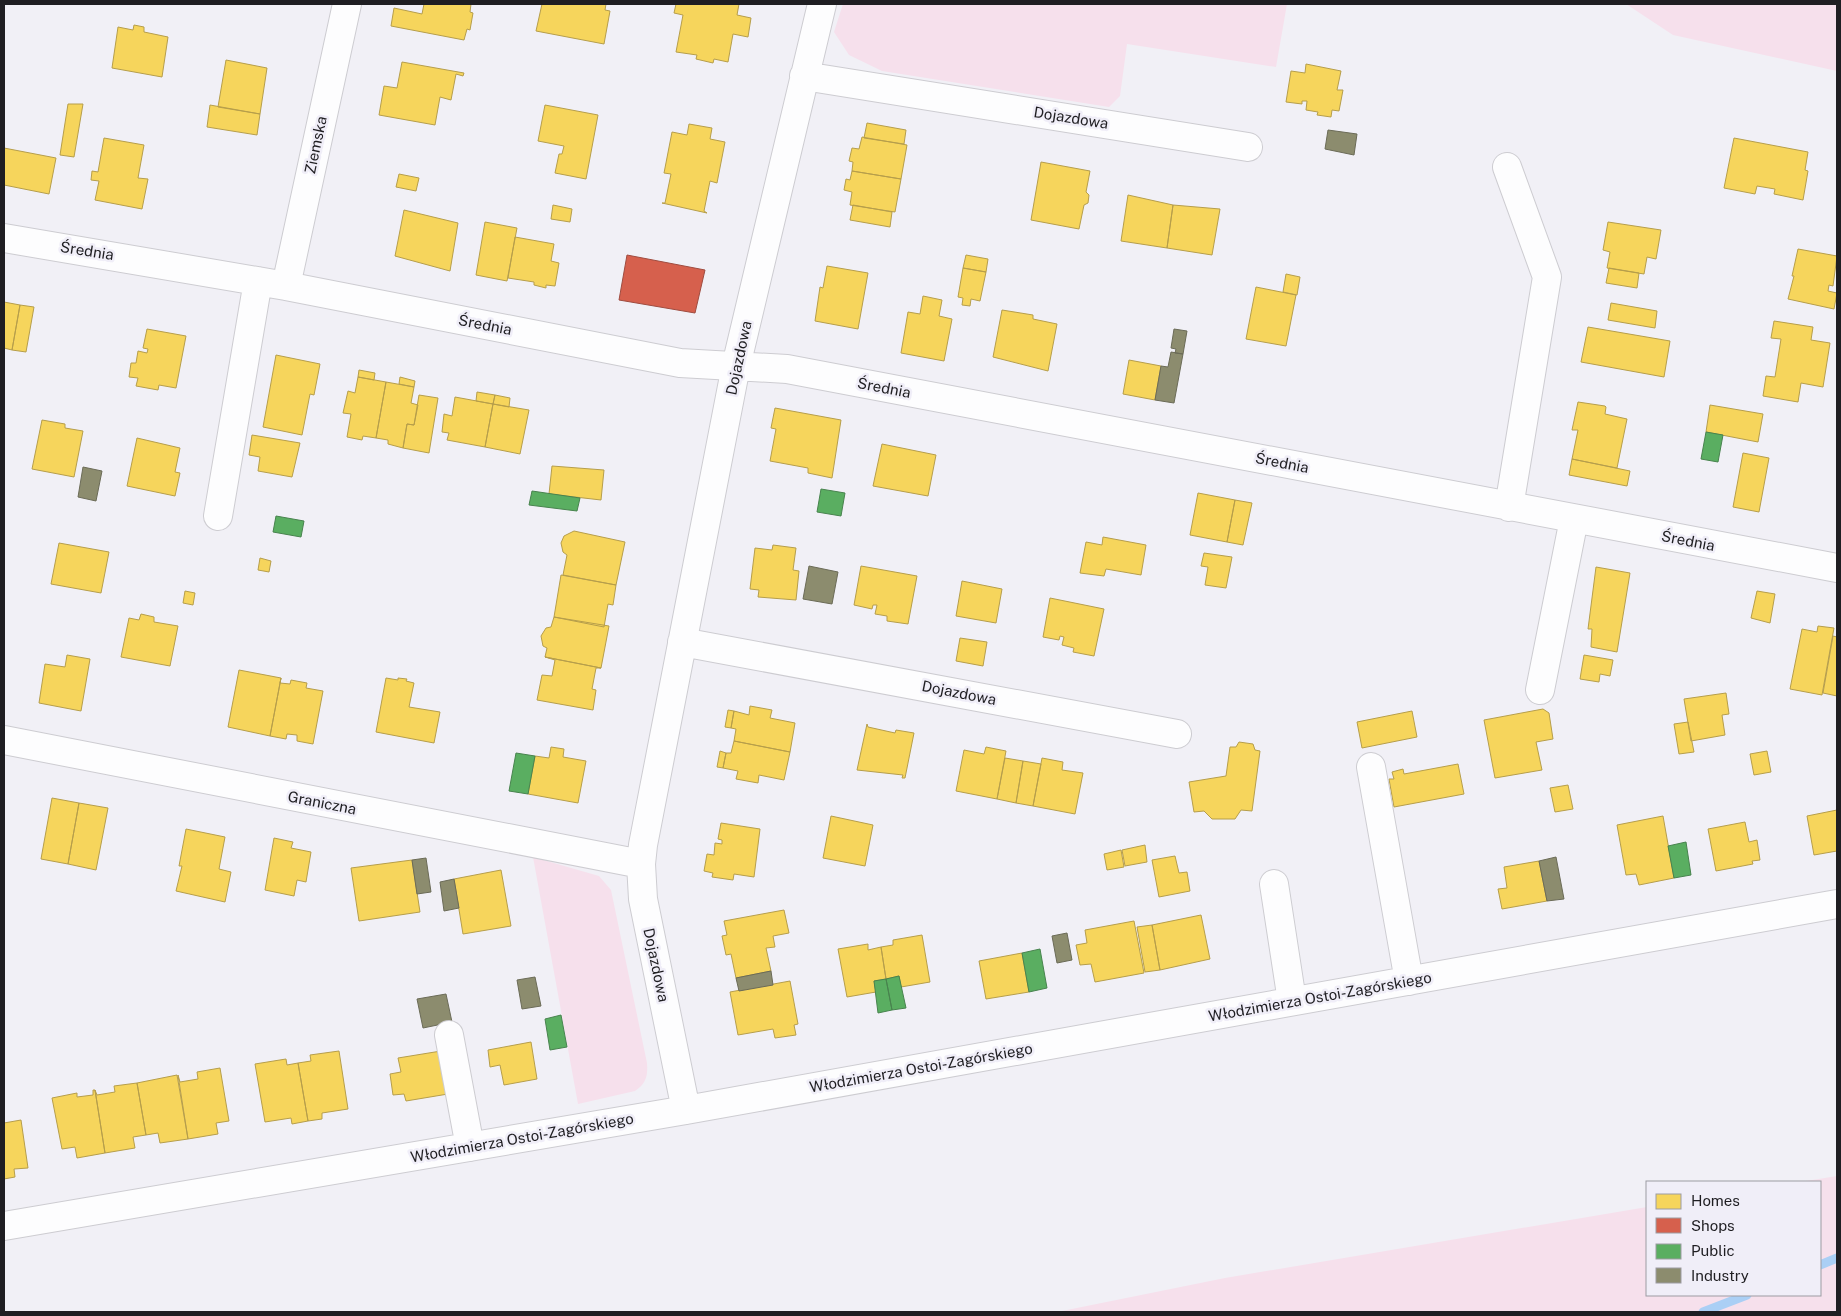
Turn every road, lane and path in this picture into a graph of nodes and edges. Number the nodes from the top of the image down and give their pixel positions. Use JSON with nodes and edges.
{"nodes":[{"id":1,"x":347,"y":4,"type":"edge"},
{"id":2,"x":822,"y":4,"type":"edge"},
{"id":3,"x":804,"y":76,"type":"junction"},
{"id":4,"x":1248,"y":147,"type":"dead end"},
{"id":5,"x":1507,"y":168,"type":"dead end"},
{"id":6,"x":4,"y":238,"type":"edge"},
{"id":7,"x":258,"y":281,"type":"junction"},
{"id":8,"x":286,"y":286,"type":"junction"},
{"id":9,"x":736,"y":366,"type":"junction"},
{"id":10,"x":1509,"y":507,"type":"junction"},
{"id":11,"x":218,"y":516,"type":"dead end"},
{"id":12,"x":1574,"y":519,"type":"junction"},
{"id":13,"x":1837,"y":568,"type":"edge"},
{"id":14,"x":682,"y":642,"type":"junction"},
{"id":15,"x":1540,"y":690,"type":"dead end"},
{"id":16,"x":1177,"y":734,"type":"dead end"},
{"id":17,"x":4,"y":740,"type":"edge"},
{"id":18,"x":1371,"y":767,"type":"dead end"},
{"id":19,"x":641,"y":864,"type":"junction"},
{"id":20,"x":1274,"y":884,"type":"dead end"},
{"id":21,"x":1837,"y":904,"type":"edge"},
{"id":22,"x":1409,"y":981,"type":"junction"},
{"id":23,"x":1292,"y":1001,"type":"junction"},
{"id":24,"x":449,"y":1035,"type":"dead end"},
{"id":25,"x":686,"y":1110,"type":"junction"},
{"id":26,"x":470,"y":1147,"type":"junction"},
{"id":27,"x":4,"y":1226,"type":"edge"}],
"edges":[{"from":1,"to":8,"type":"street","name":"Ziemska"},
{"from":2,"to":3,"type":"street","name":"Dojazdowa"},
{"from":3,"to":4,"type":"street","name":"Dojazdowa"},
{"from":3,"to":9,"type":"street","name":"Dojazdowa"},
{"from":5,"to":10,"type":"street"},
{"from":6,"to":7,"type":"street","name":"Średnia"},
{"from":7,"to":8,"type":"street","name":"Średnia"},
{"from":7,"to":11,"type":"street"},
{"from":8,"to":9,"type":"street","name":"Średnia"},
{"from":9,"to":10,"type":"street","name":"Średnia"},
{"from":9,"to":14,"type":"street","name":"Dojazdowa"},
{"from":10,"to":12,"type":"street","name":"Średnia"},
{"from":12,"to":13,"type":"street","name":"Średnia"},
{"from":12,"to":15,"type":"street"},
{"from":14,"to":16,"type":"street","name":"Dojazdowa"},
{"from":14,"to":19,"type":"street","name":"Dojazdowa"},
{"from":17,"to":19,"type":"street","name":"Graniczna"},
{"from":18,"to":22,"type":"street"},
{"from":19,"to":25,"type":"street","name":"Dojazdowa"},
{"from":20,"to":23,"type":"street"},
{"from":21,"to":22,"type":"street","name":"Włodzimierza Ostoi-Zagórskiego"},
{"from":22,"to":23,"type":"street","name":"Włodzimierza Ostoi-Zagórskiego"},
{"from":23,"to":25,"type":"street","name":"Włodzimierza Ostoi-Zagórskiego"},
{"from":24,"to":26,"type":"street"},
{"from":25,"to":26,"type":"street","name":"Włodzimierza Ostoi-Zagórskiego"},
{"from":26,"to":27,"type":"street","name":"Włodzimierza Ostoi-Zagórskiego"}]}
